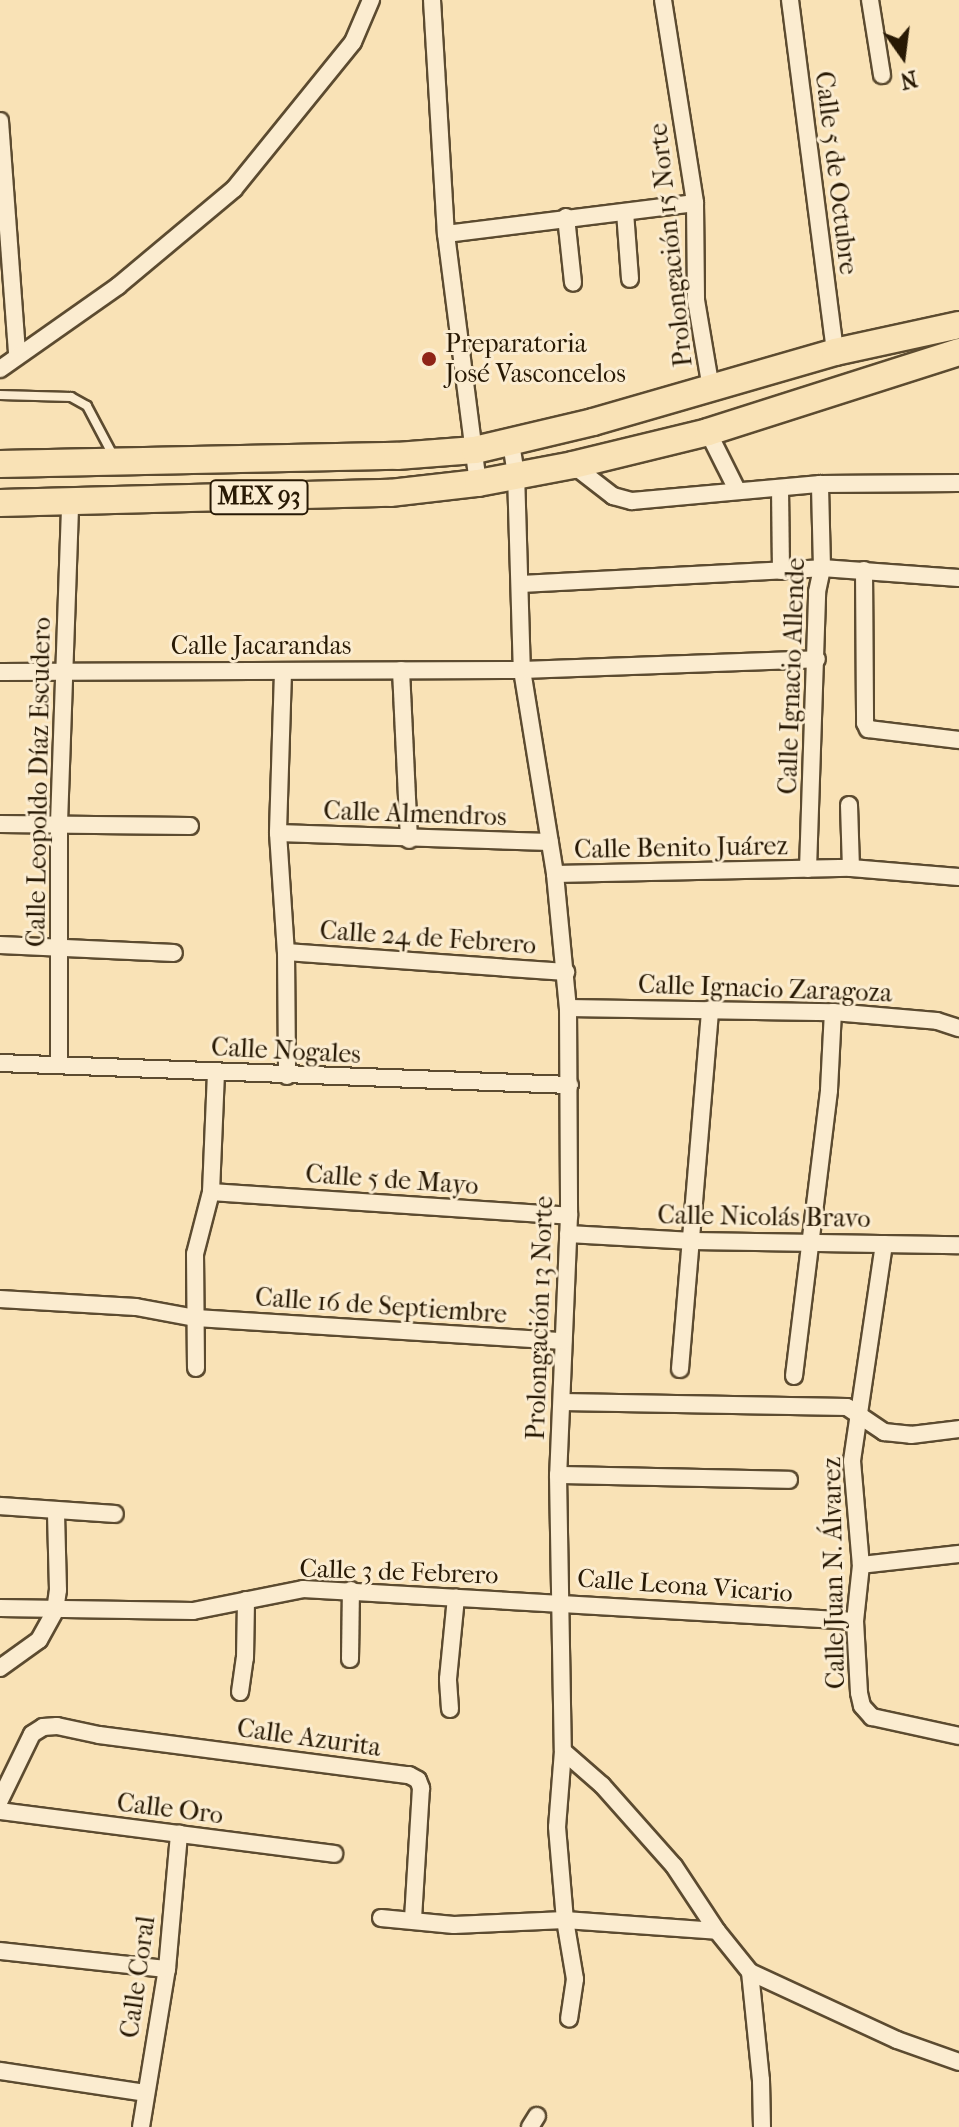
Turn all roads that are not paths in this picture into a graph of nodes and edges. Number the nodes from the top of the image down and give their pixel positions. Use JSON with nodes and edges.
{"nodes":[{"id":1,"x":371,"y":0,"type":"edge"},
{"id":2,"x":432,"y":0,"type":"edge"},
{"id":3,"x":663,"y":0,"type":"edge"},
{"id":4,"x":790,"y":0,"type":"edge"},
{"id":5,"x":870,"y":0,"type":"edge"},
{"id":6,"x":882,"y":75,"type":"dead end"},
{"id":7,"x":0,"y":121,"type":"edge"},
{"id":8,"x":695,"y":203,"type":"junction"},
{"id":9,"x":625,"y":212,"type":"junction"},
{"id":10,"x":566,"y":217,"type":"junction"},
{"id":11,"x":446,"y":234,"type":"junction"},
{"id":12,"x":5,"y":253,"type":"edge"},
{"id":13,"x":630,"y":279,"type":"dead end"},
{"id":14,"x":573,"y":283,"type":"dead end"},
{"id":15,"x":8,"y":322,"type":"edge"},
{"id":16,"x":959,"y":325,"type":"edge"},
{"id":17,"x":835,"y":352,"type":"junction"},
{"id":18,"x":959,"y":352,"type":"edge"},
{"id":19,"x":17,"y":355,"type":"junction"},
{"id":20,"x":0,"y":369,"type":"edge"},
{"id":21,"x":711,"y":389,"type":"junction"},
{"id":22,"x":0,"y":395,"type":"edge"},
{"id":23,"x":708,"y":432,"type":"junction"},
{"id":24,"x":511,"y":443,"type":"junction"},
{"id":25,"x":475,"y":450,"type":"junction"},
{"id":26,"x":116,"y":462,"type":"junction"},
{"id":27,"x":0,"y":464,"type":"edge"},
{"id":28,"x":573,"y":465,"type":"junction"},
{"id":29,"x":516,"y":473,"type":"junction"},
{"id":30,"x":478,"y":483,"type":"junction"},
{"id":31,"x":959,"y":483,"type":"edge"},
{"id":32,"x":820,"y":484,"type":"junction"},
{"id":33,"x":780,"y":488,"type":"junction"},
{"id":34,"x":737,"y":490,"type":"junction"},
{"id":35,"x":70,"y":502,"type":"junction"},
{"id":36,"x":0,"y":503,"type":"edge"},
{"id":37,"x":822,"y":568,"type":"junction"},
{"id":38,"x":864,"y":570,"type":"junction"},
{"id":39,"x":781,"y":571,"type":"junction"},
{"id":40,"x":959,"y":578,"type":"edge"},
{"id":41,"x":521,"y":584,"type":"junction"},
{"id":42,"x":817,"y":659,"type":"junction"},
{"id":43,"x":63,"y":669,"type":"junction"},
{"id":44,"x":401,"y":670,"type":"junction"},
{"id":45,"x":522,"y":670,"type":"junction"},
{"id":46,"x":0,"y":672,"type":"edge"},
{"id":47,"x":283,"y":672,"type":"junction"},
{"id":48,"x":959,"y":740,"type":"edge"},
{"id":49,"x":849,"y":805,"type":"dead end"},
{"id":50,"x":59,"y":823,"type":"junction"},
{"id":51,"x":0,"y":824,"type":"edge"},
{"id":52,"x":190,"y":826,"type":"dead end"},
{"id":53,"x":278,"y":833,"type":"junction"},
{"id":54,"x":409,"y":840,"type":"junction"},
{"id":55,"x":550,"y":842,"type":"junction"},
{"id":56,"x":851,"y":868,"type":"junction"},
{"id":57,"x":808,"y":869,"type":"junction"},
{"id":58,"x":555,"y":874,"type":"junction"},
{"id":59,"x":959,"y":877,"type":"edge"},
{"id":60,"x":0,"y":945,"type":"edge"},
{"id":61,"x":60,"y":947,"type":"junction"},
{"id":62,"x":286,"y":952,"type":"junction"},
{"id":63,"x":174,"y":953,"type":"dead end"},
{"id":64,"x":566,"y":972,"type":"junction"},
{"id":65,"x":568,"y":1008,"type":"junction"},
{"id":66,"x":710,"y":1009,"type":"junction"},
{"id":67,"x":833,"y":1012,"type":"junction"},
{"id":68,"x":959,"y":1028,"type":"edge"},
{"id":69,"x":0,"y":1063,"type":"edge"},
{"id":70,"x":59,"y":1064,"type":"junction"},
{"id":71,"x":216,"y":1072,"type":"junction"},
{"id":72,"x":287,"y":1076,"type":"junction"},
{"id":73,"x":570,"y":1085,"type":"junction"},
{"id":74,"x":211,"y":1192,"type":"junction"},
{"id":75,"x":569,"y":1216,"type":"junction"},
{"id":76,"x":568,"y":1234,"type":"junction"},
{"id":77,"x":693,"y":1241,"type":"junction"},
{"id":78,"x":807,"y":1242,"type":"junction"},
{"id":79,"x":884,"y":1244,"type":"junction"},
{"id":80,"x":959,"y":1245,"type":"edge"},
{"id":81,"x":0,"y":1299,"type":"edge"},
{"id":82,"x":196,"y":1318,"type":"junction"},
{"id":83,"x":563,"y":1341,"type":"junction"},
{"id":84,"x":196,"y":1368,"type":"dead end"},
{"id":85,"x":680,"y":1369,"type":"dead end"},
{"id":86,"x":794,"y":1376,"type":"dead end"},
{"id":87,"x":562,"y":1402,"type":"junction"},
{"id":88,"x":860,"y":1414,"type":"junction"},
{"id":89,"x":959,"y":1429,"type":"edge"},
{"id":90,"x":558,"y":1475,"type":"junction"},
{"id":91,"x":789,"y":1480,"type":"dead end"},
{"id":92,"x":0,"y":1506,"type":"edge"},
{"id":93,"x":56,"y":1511,"type":"junction"},
{"id":94,"x":115,"y":1514,"type":"dead end"},
{"id":95,"x":959,"y":1554,"type":"edge"},
{"id":96,"x":861,"y":1565,"type":"junction"},
{"id":97,"x":351,"y":1590,"type":"junction"},
{"id":98,"x":456,"y":1597,"type":"junction"},
{"id":99,"x":246,"y":1600,"type":"junction"},
{"id":100,"x":559,"y":1601,"type":"junction"},
{"id":101,"x":0,"y":1608,"type":"edge"},
{"id":102,"x":55,"y":1611,"type":"junction"},
{"id":103,"x":855,"y":1621,"type":"junction"},
{"id":104,"x":350,"y":1659,"type":"dead end"},
{"id":105,"x":0,"y":1668,"type":"edge"},
{"id":106,"x":240,"y":1692,"type":"dead end"},
{"id":107,"x":450,"y":1709,"type":"dead end"},
{"id":108,"x":959,"y":1736,"type":"edge"},
{"id":109,"x":563,"y":1751,"type":"junction"},
{"id":110,"x":0,"y":1800,"type":"edge"},
{"id":111,"x":0,"y":1811,"type":"edge"},
{"id":112,"x":179,"y":1834,"type":"junction"},
{"id":113,"x":334,"y":1854,"type":"dead end"},
{"id":114,"x":381,"y":1918,"type":"dead end"},
{"id":115,"x":413,"y":1918,"type":"junction"},
{"id":116,"x":565,"y":1920,"type":"junction"},
{"id":117,"x":717,"y":1931,"type":"junction"},
{"id":118,"x":0,"y":1951,"type":"edge"},
{"id":119,"x":167,"y":1969,"type":"junction"},
{"id":120,"x":750,"y":1972,"type":"junction"},
{"id":121,"x":569,"y":2019,"type":"dead end"},
{"id":122,"x":959,"y":2062,"type":"edge"},
{"id":123,"x":0,"y":2071,"type":"edge"},
{"id":124,"x":145,"y":2093,"type":"junction"},
{"id":125,"x":141,"y":2127,"type":"edge"},
{"id":126,"x":762,"y":2127,"type":"edge"}],
"edges":[{"from":1,"to":19,"type":"street"},
{"from":2,"to":11,"type":"street"},
{"from":3,"to":8,"type":"street","name":"Prolongación 15 Norte"},
{"from":4,"to":17,"type":"street","name":"Calle 5 de Octubre"},
{"from":5,"to":6,"type":"street"},
{"from":7,"to":12,"type":"street"},
{"from":8,"to":9,"type":"street"},
{"from":8,"to":21,"type":"street","name":"Prolongación 15 Norte"},
{"from":9,"to":10,"type":"street"},
{"from":9,"to":13,"type":"street"},
{"from":10,"to":11,"type":"street"},
{"from":10,"to":14,"type":"street"},
{"from":11,"to":25,"type":"street"},
{"from":12,"to":15,"type":"street"},
{"from":15,"to":19,"type":"street"},
{"from":16,"to":17,"type":"main road","number":"MEX 93"},
{"from":17,"to":21,"type":"main road","number":"MEX 93"},
{"from":18,"to":23,"type":"main road","number":"MEX 93"},
{"from":19,"to":20,"type":"street"},
{"from":21,"to":24,"type":"main road","number":"MEX 93"},
{"from":22,"to":26,"type":"lane"},
{"from":23,"to":28,"type":"main road","number":"MEX 93"},
{"from":23,"to":34,"type":"street"},
{"from":24,"to":25,"type":"main road","number":"MEX 93"},
{"from":24,"to":29,"type":"street","name":"Prolongación 13 Norte"},
{"from":25,"to":26,"type":"main road","number":"MEX 93"},
{"from":25,"to":30,"type":"street"},
{"from":26,"to":27,"type":"main road","number":"MEX 93"},
{"from":28,"to":29,"type":"main road","number":"MEX 93"},
{"from":28,"to":34,"type":"street"},
{"from":29,"to":30,"type":"main road","number":"MEX 93"},
{"from":29,"to":41,"type":"street","name":"Prolongación 13 Norte"},
{"from":30,"to":35,"type":"main road","number":"MEX 93"},
{"from":31,"to":32,"type":"street"},
{"from":32,"to":33,"type":"street"},
{"from":32,"to":37,"type":"street","name":"Calle Ignacio Allende"},
{"from":33,"to":34,"type":"street"},
{"from":33,"to":39,"type":"street"},
{"from":35,"to":36,"type":"main road","number":"MEX 93"},
{"from":35,"to":43,"type":"street","name":"Calle Leopoldo Díaz Escudero"},
{"from":37,"to":38,"type":"street"},
{"from":37,"to":39,"type":"street"},
{"from":37,"to":42,"type":"street","name":"Calle Ignacio Allende"},
{"from":38,"to":40,"type":"street"},
{"from":38,"to":48,"type":"street"},
{"from":39,"to":41,"type":"street"},
{"from":41,"to":45,"type":"street","name":"Prolongación 13 Norte"},
{"from":42,"to":45,"type":"street","name":"Calle Jacarandas"},
{"from":42,"to":57,"type":"street","name":"Calle Ignacio Allende"},
{"from":43,"to":46,"type":"street","name":"Calle Jacarandas"},
{"from":43,"to":47,"type":"street","name":"Calle Jacarandas"},
{"from":43,"to":50,"type":"street","name":"Calle Leopoldo Díaz Escudero"},
{"from":44,"to":45,"type":"street","name":"Calle Jacarandas"},
{"from":44,"to":47,"type":"street","name":"Calle Jacarandas"},
{"from":44,"to":54,"type":"street"},
{"from":45,"to":55,"type":"street","name":"Prolongación 13 Norte"},
{"from":47,"to":53,"type":"street"},
{"from":49,"to":56,"type":"street"},
{"from":50,"to":51,"type":"street"},
{"from":50,"to":52,"type":"street"},
{"from":50,"to":61,"type":"street","name":"Calle Leopoldo Díaz Escudero"},
{"from":53,"to":54,"type":"street","name":"Calle Almendros"},
{"from":53,"to":62,"type":"street"},
{"from":54,"to":55,"type":"street","name":"Calle Almendros"},
{"from":55,"to":58,"type":"street","name":"Prolongación 13 Norte"},
{"from":56,"to":57,"type":"street","name":"Calle Benito Juárez"},
{"from":56,"to":59,"type":"street","name":"Calle Benito Juárez"},
{"from":57,"to":58,"type":"street","name":"Calle Benito Juárez"},
{"from":58,"to":64,"type":"street","name":"Prolongación 13 Norte"},
{"from":60,"to":61,"type":"street"},
{"from":61,"to":63,"type":"street"},
{"from":61,"to":70,"type":"street","name":"Calle Leopoldo Díaz Escudero"},
{"from":62,"to":64,"type":"street","name":"Calle 24 de Febrero"},
{"from":62,"to":72,"type":"street"},
{"from":64,"to":65,"type":"street","name":"Prolongación 13 Norte"},
{"from":65,"to":66,"type":"street","name":"Calle Ignacio Zaragoza"},
{"from":65,"to":73,"type":"street","name":"Prolongación 13 Norte"},
{"from":66,"to":67,"type":"street","name":"Calle Ignacio Zaragoza"},
{"from":66,"to":77,"type":"street"},
{"from":67,"to":68,"type":"street","name":"Calle Ignacio Zaragoza"},
{"from":67,"to":78,"type":"street"},
{"from":69,"to":70,"type":"street","name":"Calle Nogales"},
{"from":70,"to":71,"type":"street","name":"Calle Nogales"},
{"from":71,"to":72,"type":"street","name":"Calle Nogales"},
{"from":71,"to":74,"type":"street"},
{"from":72,"to":73,"type":"street","name":"Calle Nogales"},
{"from":73,"to":75,"type":"street","name":"Prolongación 13 Norte"},
{"from":74,"to":75,"type":"street","name":"Calle 5 de Mayo"},
{"from":74,"to":82,"type":"street"},
{"from":75,"to":76,"type":"street","name":"Prolongación 13 Norte"},
{"from":76,"to":77,"type":"street","name":"Calle Nicolás Bravo"},
{"from":76,"to":83,"type":"street","name":"Prolongación 13 Norte"},
{"from":77,"to":78,"type":"street","name":"Calle Nicolás Bravo"},
{"from":77,"to":85,"type":"street"},
{"from":78,"to":79,"type":"street","name":"Calle Nicolás Bravo"},
{"from":78,"to":86,"type":"street"},
{"from":79,"to":80,"type":"street","name":"Calle Nicolás Bravo"},
{"from":79,"to":88,"type":"street","name":"Calle Juan N. Álvarez"},
{"from":81,"to":82,"type":"street","name":"Calle 16 de Septiembre"},
{"from":82,"to":83,"type":"street","name":"Calle 16 de Septiembre"},
{"from":82,"to":84,"type":"street"},
{"from":83,"to":87,"type":"street","name":"Prolongación 13 Norte"},
{"from":87,"to":88,"type":"street"},
{"from":87,"to":90,"type":"street","name":"Prolongación 13 Norte"},
{"from":88,"to":89,"type":"street"},
{"from":88,"to":96,"type":"street","name":"Calle Juan N. Álvarez"},
{"from":90,"to":91,"type":"street"},
{"from":90,"to":100,"type":"street","name":"Prolongación 13 Norte"},
{"from":92,"to":93,"type":"street"},
{"from":93,"to":94,"type":"street"},
{"from":93,"to":102,"type":"street"},
{"from":95,"to":96,"type":"street"},
{"from":96,"to":103,"type":"street","name":"Calle Juan N. Álvarez"},
{"from":97,"to":98,"type":"street","name":"Calle 3 de Febrero"},
{"from":97,"to":99,"type":"street","name":"Calle 3 de Febrero"},
{"from":97,"to":104,"type":"street"},
{"from":98,"to":100,"type":"street","name":"Calle 3 de Febrero"},
{"from":98,"to":107,"type":"street"},
{"from":99,"to":102,"type":"street","name":"Calle 3 de Febrero"},
{"from":99,"to":106,"type":"street"},
{"from":100,"to":103,"type":"street","name":"Calle Leona Vicario"},
{"from":100,"to":109,"type":"street","name":"Prolongación 13 Norte"},
{"from":101,"to":102,"type":"street","name":"Calle 3 de Febrero"},
{"from":102,"to":105,"type":"street"},
{"from":103,"to":108,"type":"street","name":"Calle Juan N. Álvarez"},
{"from":109,"to":116,"type":"street","name":"Prolongación 13 Norte"},
{"from":109,"to":117,"type":"street"},
{"from":110,"to":115,"type":"street","name":"Calle Azurita"},
{"from":111,"to":112,"type":"street","name":"Calle Oro"},
{"from":112,"to":113,"type":"street","name":"Calle Oro"},
{"from":112,"to":119,"type":"street","name":"Calle Coral"},
{"from":114,"to":115,"type":"street"},
{"from":115,"to":116,"type":"street"},
{"from":116,"to":117,"type":"street"},
{"from":116,"to":121,"type":"street","name":"Prolongación 13 Norte"},
{"from":117,"to":120,"type":"street"},
{"from":118,"to":119,"type":"street"},
{"from":119,"to":124,"type":"street","name":"Calle Coral"},
{"from":120,"to":122,"type":"street"},
{"from":120,"to":126,"type":"street"},
{"from":123,"to":124,"type":"street"},
{"from":124,"to":125,"type":"street","name":"Calle Coral"}]}
